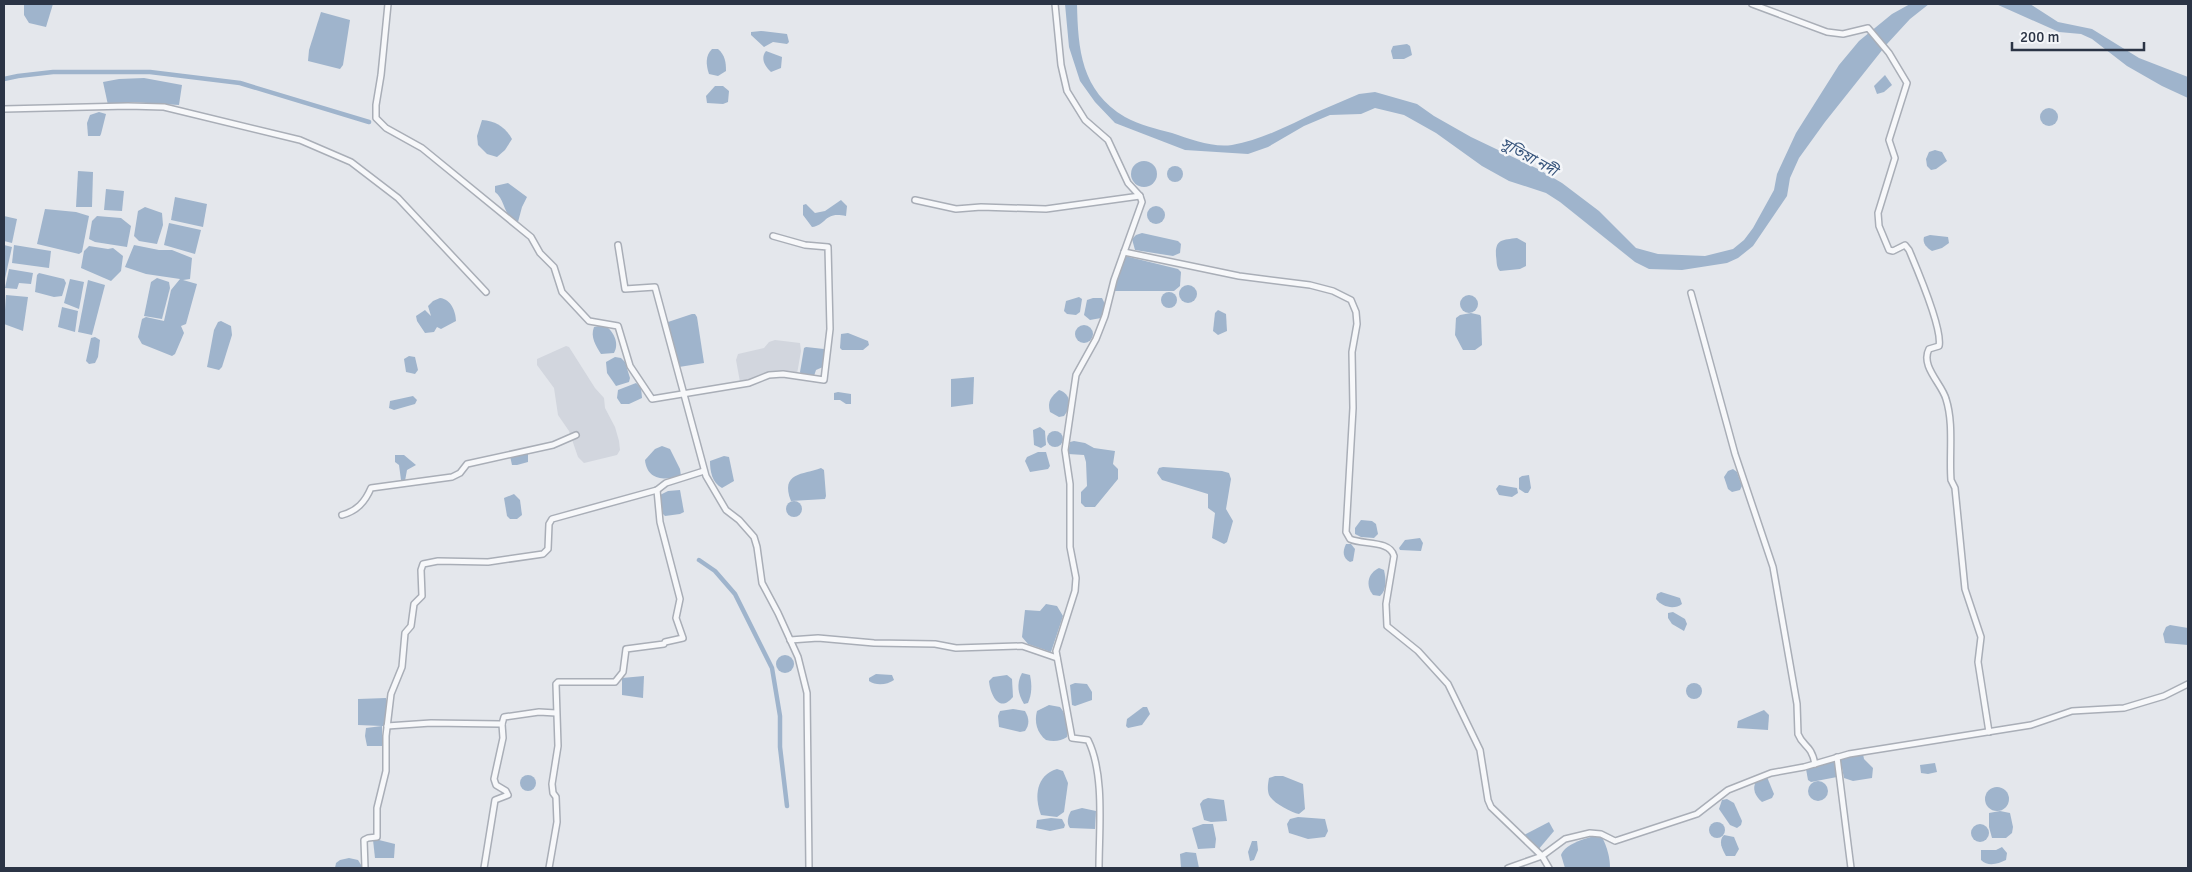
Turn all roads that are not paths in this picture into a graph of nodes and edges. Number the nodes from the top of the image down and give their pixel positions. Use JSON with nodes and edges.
{"nodes":[{"id":1,"x":388,"y":4,"type":"edge"},
{"id":2,"x":1055,"y":4,"type":"edge"},
{"id":3,"x":1752,"y":4,"type":"edge"},
{"id":4,"x":4,"y":109,"type":"edge"},
{"id":5,"x":1140,"y":196,"type":"junction"},
{"id":6,"x":914,"y":200,"type":"dead end"},
{"id":7,"x":773,"y":236,"type":"dead end"},
{"id":8,"x":618,"y":245,"type":"dead end"},
{"id":9,"x":1124,"y":252,"type":"junction"},
{"id":10,"x":486,"y":292,"type":"dead end"},
{"id":11,"x":1691,"y":293,"type":"dead end"},
{"id":12,"x":682,"y":393,"type":"junction"},
{"id":13,"x":576,"y":435,"type":"dead end"},
{"id":14,"x":704,"y":471,"type":"junction"},
{"id":15,"x":657,"y":490,"type":"junction"},
{"id":16,"x":342,"y":515,"type":"dead end"},
{"id":17,"x":790,"y":640,"type":"junction"},
{"id":18,"x":1057,"y":658,"type":"junction"},
{"id":19,"x":2188,"y":684,"type":"edge"},
{"id":20,"x":556,"y":713,"type":"junction"},
{"id":21,"x":502,"y":724,"type":"junction"},
{"id":22,"x":387,"y":726,"type":"junction"},
{"id":23,"x":1989,"y":732,"type":"junction"},
{"id":24,"x":1838,"y":757,"type":"junction"},
{"id":25,"x":1815,"y":764,"type":"junction"},
{"id":26,"x":1542,"y":856,"type":"junction"},
{"id":27,"x":365,"y":868,"type":"edge"},
{"id":28,"x":484,"y":868,"type":"edge"},
{"id":29,"x":549,"y":868,"type":"edge"},
{"id":30,"x":809,"y":868,"type":"edge"},
{"id":31,"x":1099,"y":868,"type":"edge"},
{"id":32,"x":1508,"y":868,"type":"edge"},
{"id":33,"x":1549,"y":868,"type":"edge"},
{"id":34,"x":1851,"y":868,"type":"edge"}],
"edges":[{"from":1,"to":12,"type":"street"},
{"from":2,"to":5,"type":"street"},
{"from":3,"to":23,"type":"street"},
{"from":4,"to":10,"type":"street"},
{"from":5,"to":6,"type":"street"},
{"from":5,"to":9,"type":"street"},
{"from":7,"to":12,"type":"street"},
{"from":8,"to":12,"type":"street"},
{"from":9,"to":18,"type":"street"},
{"from":9,"to":26,"type":"street"},
{"from":11,"to":25,"type":"street"},
{"from":12,"to":14,"type":"street"},
{"from":13,"to":16,"type":"street"},
{"from":14,"to":15,"type":"street"},
{"from":14,"to":17,"type":"street"},
{"from":15,"to":20,"type":"street"},
{"from":15,"to":22,"type":"street"},
{"from":17,"to":18,"type":"street"},
{"from":17,"to":30,"type":"street"},
{"from":18,"to":31,"type":"street"},
{"from":19,"to":23,"type":"street"},
{"from":20,"to":21,"type":"street"},
{"from":20,"to":29,"type":"street"},
{"from":21,"to":22,"type":"street"},
{"from":21,"to":28,"type":"street"},
{"from":22,"to":27,"type":"street"},
{"from":23,"to":24,"type":"street"},
{"from":24,"to":25,"type":"street"},
{"from":24,"to":34,"type":"street"},
{"from":25,"to":26,"type":"street"},
{"from":26,"to":32,"type":"street"},
{"from":26,"to":33,"type":"street"}]}
